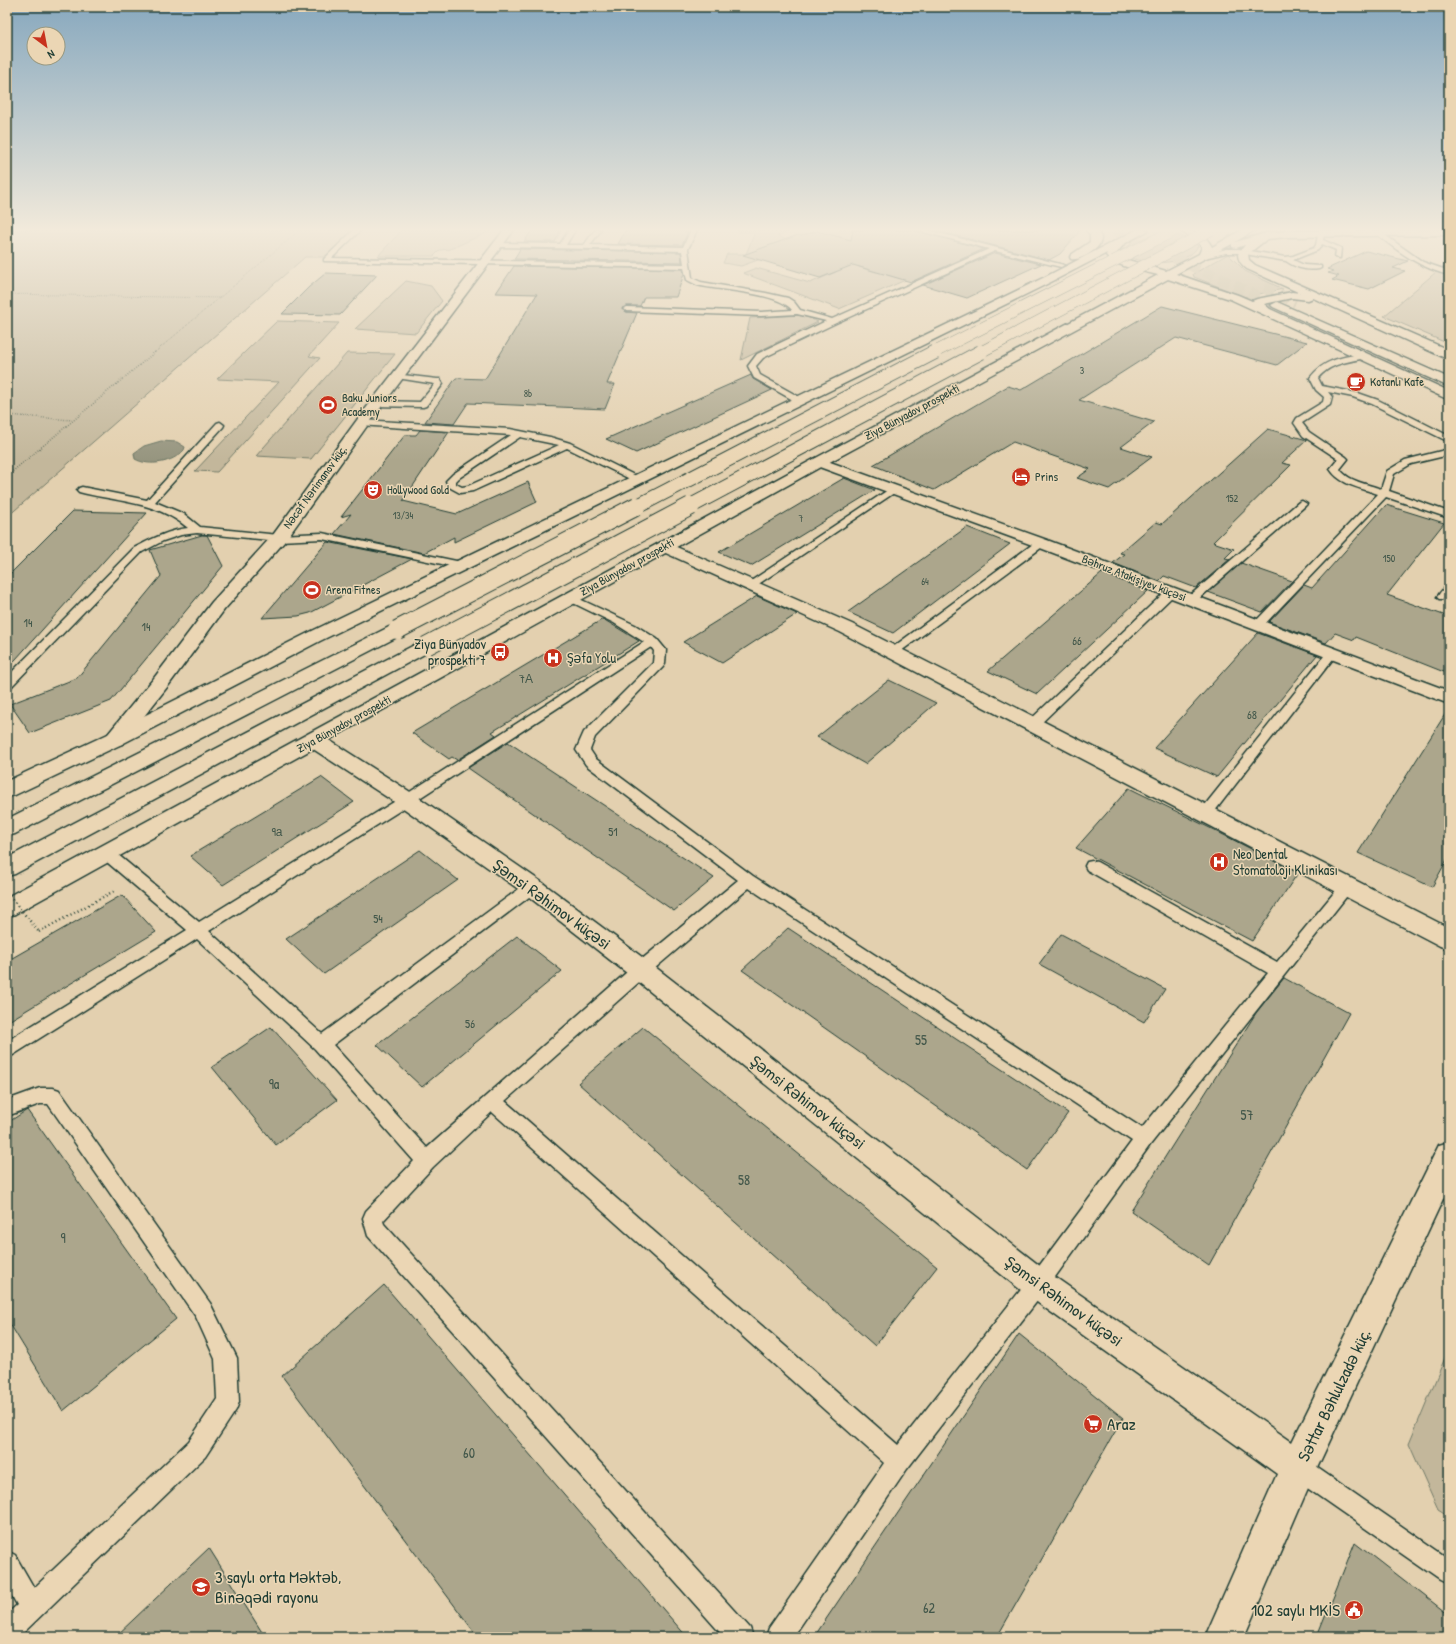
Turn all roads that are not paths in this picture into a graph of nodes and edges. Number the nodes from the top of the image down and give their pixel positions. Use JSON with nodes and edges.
{"nodes":[{"id":1,"x":449,"y":307,"type":"edge"},
{"id":2,"x":793,"y":307,"type":"edge"},
{"id":3,"x":865,"y":307,"type":"edge"},
{"id":4,"x":992,"y":307,"type":"edge"},
{"id":5,"x":1022,"y":307,"type":"edge"},
{"id":6,"x":1071,"y":307,"type":"edge"},
{"id":7,"x":1109,"y":307,"type":"edge"},
{"id":8,"x":1260,"y":307,"type":"tunnel mouth"},
{"id":9,"x":1264,"y":307,"type":"tunnel mouth"},
{"id":10,"x":1307,"y":307,"type":"tunnel mouth"},
{"id":11,"x":1338,"y":307,"type":"edge"},
{"id":12,"x":627,"y":309,"type":"dead end"},
{"id":13,"x":1276,"y":311,"type":"junction"},
{"id":14,"x":797,"y":312,"type":"junction"},
{"id":15,"x":833,"y":321,"type":"junction"},
{"id":16,"x":1449,"y":355,"type":"edge"},
{"id":17,"x":1362,"y":356,"type":"junction"},
{"id":18,"x":1449,"y":370,"type":"edge"},
{"id":19,"x":397,"y":376,"type":"junction"},
{"id":20,"x":1449,"y":383,"type":"edge"},
{"id":21,"x":1319,"y":388,"type":"junction"},
{"id":22,"x":1449,"y":396,"type":"edge"},
{"id":23,"x":800,"y":401,"type":"junction"},
{"id":24,"x":376,"y":404,"type":"junction"},
{"id":25,"x":362,"y":423,"type":"junction"},
{"id":26,"x":220,"y":424,"type":"dead end"},
{"id":27,"x":518,"y":434,"type":"junction"},
{"id":28,"x":1449,"y":439,"type":"edge"},
{"id":29,"x":568,"y":446,"type":"junction"},
{"id":30,"x":1449,"y":452,"type":"edge"},
{"id":31,"x":819,"y":462,"type":"junction"},
{"id":32,"x":637,"y":479,"type":"junction"},
{"id":33,"x":894,"y":489,"type":"junction"},
{"id":34,"x":82,"y":490,"type":"dead end"},
{"id":35,"x":1384,"y":493,"type":"junction"},
{"id":36,"x":149,"y":503,"type":"junction"},
{"id":37,"x":1302,"y":504,"type":"dead end"},
{"id":38,"x":1449,"y":515,"type":"edge"},
{"id":39,"x":197,"y":530,"type":"junction"},
{"id":40,"x":279,"y":538,"type":"junction"},
{"id":41,"x":1041,"y":543,"type":"junction"},
{"id":42,"x":665,"y":546,"type":"junction"},
{"id":43,"x":461,"y":565,"type":"junction"},
{"id":44,"x":750,"y":585,"type":"junction"},
{"id":45,"x":1171,"y":592,"type":"junction"},
{"id":46,"x":571,"y":598,"type":"junction"},
{"id":47,"x":1191,"y":600,"type":"junction"},
{"id":48,"x":1258,"y":625,"type":"junction"},
{"id":49,"x":653,"y":641,"type":"junction"},
{"id":50,"x":893,"y":652,"type":"junction"},
{"id":51,"x":1332,"y":653,"type":"junction"},
{"id":52,"x":7,"y":684,"type":"edge"},
{"id":53,"x":1449,"y":698,"type":"edge"},
{"id":54,"x":1033,"y":724,"type":"junction"},
{"id":55,"x":115,"y":739,"type":"junction"},
{"id":56,"x":314,"y":740,"type":"junction"},
{"id":57,"x":7,"y":790,"type":"edge"},
{"id":58,"x":407,"y":800,"type":"junction"},
{"id":59,"x":1206,"y":813,"type":"junction"},
{"id":60,"x":7,"y":828,"type":"edge"},
{"id":61,"x":106,"y":853,"type":"junction"},
{"id":62,"x":1092,"y":866,"type":"dead end"},
{"id":63,"x":7,"y":868,"type":"edge"},
{"id":64,"x":748,"y":880,"type":"junction"},
{"id":65,"x":532,"y":887,"type":"junction"},
{"id":66,"x":1347,"y":887,"type":"junction"},
{"id":67,"x":7,"y":908,"type":"edge"},
{"id":68,"x":199,"y":931,"type":"junction"},
{"id":69,"x":1449,"y":939,"type":"edge"},
{"id":70,"x":642,"y":970,"type":"junction"},
{"id":71,"x":1279,"y":971,"type":"junction"},
{"id":72,"x":321,"y":1044,"type":"junction"},
{"id":73,"x":7,"y":1050,"type":"edge"},
{"id":74,"x":492,"y":1101,"type":"junction"},
{"id":75,"x":7,"y":1108,"type":"edge"},
{"id":76,"x":1144,"y":1139,"type":"junction"},
{"id":77,"x":1449,"y":1155,"type":"edge"},
{"id":78,"x":426,"y":1161,"type":"junction"},
{"id":79,"x":1038,"y":1284,"type":"junction"},
{"id":80,"x":899,"y":1461,"type":"junction"},
{"id":81,"x":1298,"y":1468,"type":"junction"},
{"id":82,"x":7,"y":1563,"type":"edge"},
{"id":83,"x":1449,"y":1573,"type":"edge"},
{"id":84,"x":32,"y":1608,"type":"junction"},
{"id":85,"x":7,"y":1631,"type":"edge"},
{"id":86,"x":741,"y":1637,"type":"edge"},
{"id":87,"x":778,"y":1637,"type":"edge"},
{"id":88,"x":1224,"y":1637,"type":"edge"}],
"edges":[{"from":1,"to":19,"type":"main road","name":"Nəcəf Nərimanov küç."},
{"from":2,"to":14,"type":"lane"},
{"from":3,"to":15,"type":"lane"},
{"from":4,"to":23,"type":"main road"},
{"from":5,"to":60,"type":"main road","bridge":true},
{"from":6,"to":63,"type":"main road","name":"Ziya Bünyadov prospekti","bridge":true},
{"from":7,"to":31,"type":"main road","name":"Ziya Bünyadov prospekti"},
{"from":8,"to":13,"type":"main road"},
{"from":9,"to":13,"type":"main road"},
{"from":10,"to":18,"type":"main road"},
{"from":11,"to":16,"type":"main road"},
{"from":12,"to":14,"type":"lane"},
{"from":13,"to":17,"type":"main road"},
{"from":13,"to":20,"type":"main road"},
{"from":14,"to":15,"type":"lane"},
{"from":15,"to":23,"type":"lane"},
{"from":17,"to":21,"type":"lane"},
{"from":17,"to":22,"type":"main road"},
{"from":19,"to":24,"type":"main road","name":"Nəcəf Nərimanov küç."},
{"from":19,"to":24,"type":"lane"},
{"from":21,"to":28,"type":"lane"},
{"from":21,"to":35,"type":"lane"},
{"from":23,"to":32,"type":"main road"},
{"from":24,"to":25,"type":"main road","name":"Nəcəf Nərimanov küç."},
{"from":25,"to":27,"type":"lane"},
{"from":25,"to":40,"type":"main road","name":"Nəcəf Nərimanov küç."},
{"from":26,"to":36,"type":"lane"},
{"from":27,"to":29,"type":"lane"},
{"from":27,"to":29,"type":"lane"},
{"from":29,"to":32,"type":"lane"},
{"from":30,"to":35,"type":"lane"},
{"from":31,"to":33,"type":"main road","name":"Bəhruz Atakişiyev küçəsi"},
{"from":31,"to":42,"type":"main road","name":"Ziya Bünyadov prospekti"},
{"from":32,"to":43,"type":"main road"},
{"from":33,"to":41,"type":"main road","name":"Bəhruz Atakişiyev küçəsi"},
{"from":33,"to":44,"type":"lane"},
{"from":34,"to":36,"type":"lane"},
{"from":35,"to":38,"type":"lane"},
{"from":35,"to":48,"type":"lane"},
{"from":36,"to":39,"type":"lane"},
{"from":37,"to":47,"type":"lane"},
{"from":39,"to":40,"type":"lane"},
{"from":39,"to":52,"type":"lane"},
{"from":40,"to":43,"type":"lane"},
{"from":40,"to":55,"type":"main road","name":"Nəcəf Nərimanov küç."},
{"from":41,"to":45,"type":"main road","name":"Bəhruz Atakişiyev küçəsi"},
{"from":41,"to":50,"type":"lane"},
{"from":42,"to":44,"type":"main road"},
{"from":42,"to":46,"type":"main road","name":"Ziya Bünyadov prospekti"},
{"from":43,"to":55,"type":"main road"},
{"from":44,"to":50,"type":"main road"},
{"from":45,"to":47,"type":"main road","name":"Bəhruz Atakişiyev küçəsi"},
{"from":45,"to":54,"type":"lane"},
{"from":46,"to":49,"type":"lane"},
{"from":46,"to":56,"type":"main road","name":"Ziya Bünyadov prospekti"},
{"from":47,"to":48,"type":"main road","name":"Bəhruz Atakişiyev küçəsi"},
{"from":48,"to":51,"type":"main road","name":"Bəhruz Atakişiyev küçəsi"},
{"from":49,"to":58,"type":"lane"},
{"from":49,"to":64,"type":"lane"},
{"from":50,"to":54,"type":"main road"},
{"from":51,"to":53,"type":"main road","name":"Bəhruz Atakişiyev küçəsi"},
{"from":51,"to":59,"type":"lane"},
{"from":54,"to":59,"type":"main road"},
{"from":55,"to":57,"type":"main road"},
{"from":56,"to":58,"type":"main road","name":"Şəmsi Rəhimov küçəsi"},
{"from":56,"to":61,"type":"main road","name":"Ziya Bünyadov prospekti"},
{"from":58,"to":65,"type":"main road","name":"Şəmsi Rəhimov küçəsi"},
{"from":58,"to":68,"type":"lane"},
{"from":59,"to":66,"type":"main road"},
{"from":61,"to":67,"type":"main road","name":"Ziya Bünyadov prospekti"},
{"from":61,"to":68,"type":"lane"},
{"from":62,"to":71,"type":"lane"},
{"from":64,"to":70,"type":"lane"},
{"from":64,"to":76,"type":"lane"},
{"from":65,"to":70,"type":"main road","name":"Şəmsi Rəhimov küçəsi"},
{"from":65,"to":72,"type":"lane"},
{"from":66,"to":69,"type":"main road"},
{"from":66,"to":71,"type":"lane"},
{"from":68,"to":72,"type":"lane"},
{"from":68,"to":73,"type":"lane"},
{"from":70,"to":74,"type":"lane"},
{"from":70,"to":79,"type":"main road","name":"Şəmsi Rəhimov küçəsi"},
{"from":71,"to":76,"type":"lane"},
{"from":72,"to":78,"type":"lane"},
{"from":74,"to":78,"type":"lane"},
{"from":74,"to":80,"type":"lane"},
{"from":75,"to":84,"type":"lane"},
{"from":76,"to":79,"type":"lane"},
{"from":77,"to":81,"type":"main road","name":"Səttar Bəhlulzadə küç."},
{"from":78,"to":86,"type":"lane"},
{"from":79,"to":80,"type":"lane"},
{"from":79,"to":81,"type":"main road","name":"Şəmsi Rəhimov küçəsi"},
{"from":80,"to":87,"type":"lane"},
{"from":81,"to":83,"type":"lane"},
{"from":81,"to":88,"type":"main road","name":"Səttar Bəhlulzadə küç."},
{"from":82,"to":84,"type":"lane"},
{"from":84,"to":85,"type":"lane"}]}
